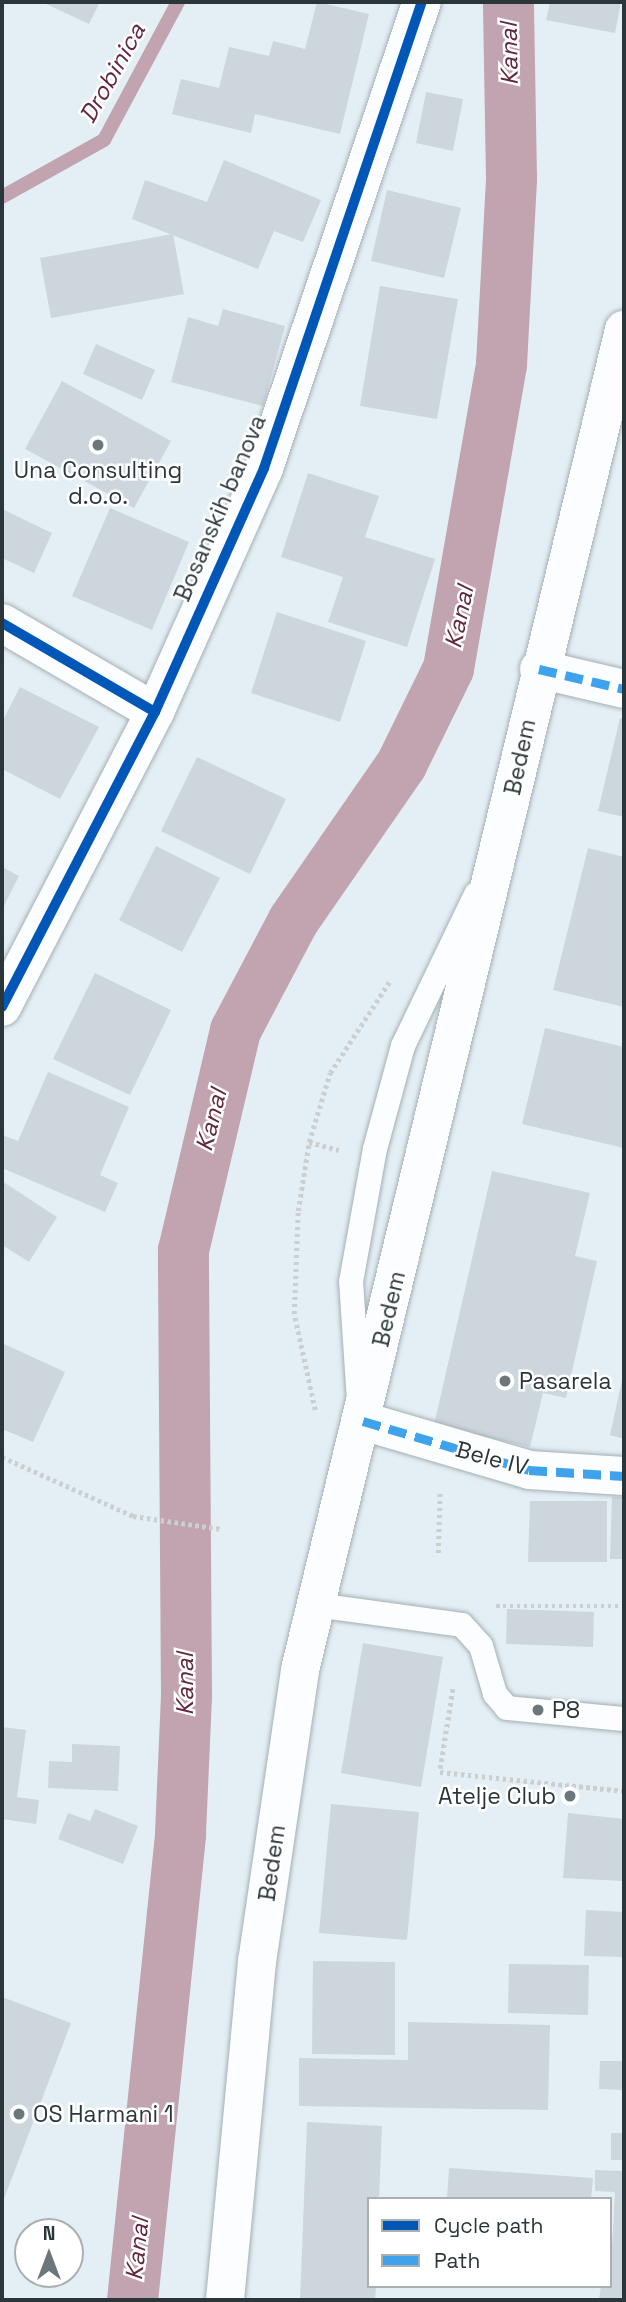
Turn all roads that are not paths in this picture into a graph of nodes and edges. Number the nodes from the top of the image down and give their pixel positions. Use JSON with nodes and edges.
{"nodes":[{"id":1,"x":422,"y":2,"type":"edge"},
{"id":2,"x":624,"y":330,"type":"edge"},
{"id":3,"x":2,"y":623,"type":"edge"},
{"id":4,"x":539,"y":669,"type":"junction"},
{"id":5,"x":624,"y":689,"type":"edge"},
{"id":6,"x":155,"y":712,"type":"junction"},
{"id":7,"x":506,"y":822,"type":"junction"},
{"id":8,"x":2,"y":1007,"type":"edge"},
{"id":9,"x":363,"y":1421,"type":"junction"},
{"id":10,"x":624,"y":1476,"type":"edge"},
{"id":11,"x":316,"y":1605,"type":"junction"},
{"id":12,"x":624,"y":1719,"type":"edge"},
{"id":13,"x":225,"y":2300,"type":"edge"}],
"edges":[{"from":1,"to":6,"type":"main road","name":"Bosanskih banova"},
{"from":2,"to":4,"type":"main road","name":"Bedem"},
{"from":3,"to":6,"type":"main road"},
{"from":4,"to":5,"type":"main road"},
{"from":4,"to":7,"type":"main road","name":"Bedem"},
{"from":6,"to":8,"type":"main road","name":"Bosanskih banova"},
{"from":7,"to":9,"type":"main road","name":"Bedem"},
{"from":7,"to":9,"type":"lane"},
{"from":9,"to":10,"type":"main road","name":"Bele IV"},
{"from":9,"to":11,"type":"main road","name":"Bedem"},
{"from":11,"to":12,"type":"lane"},
{"from":11,"to":13,"type":"main road","name":"Bedem"}]}
